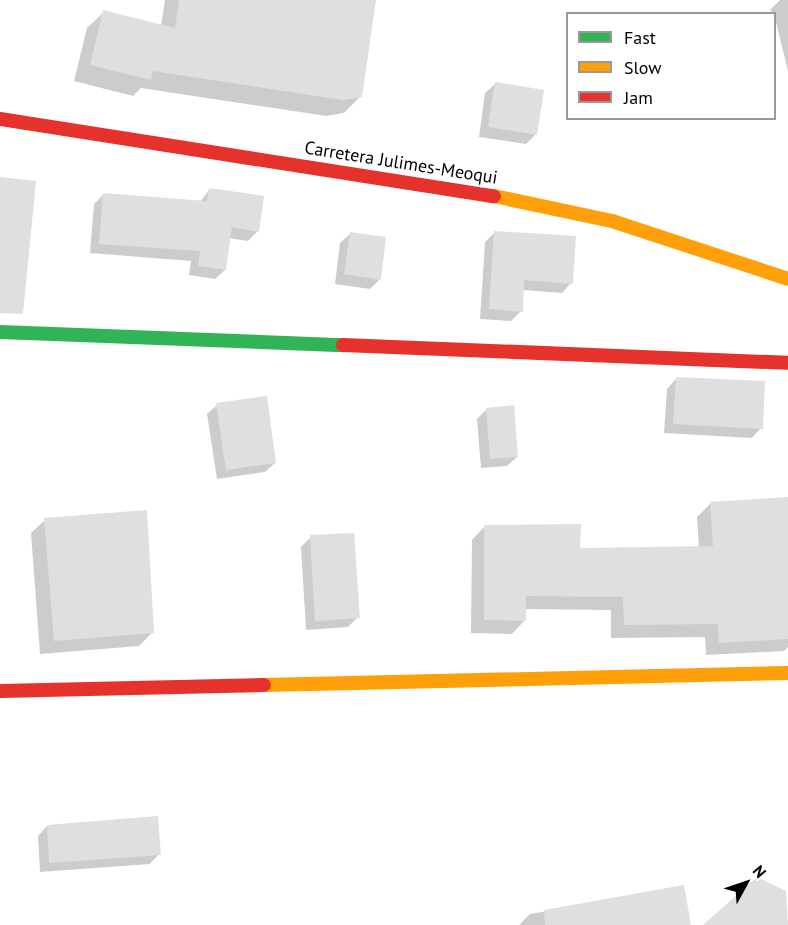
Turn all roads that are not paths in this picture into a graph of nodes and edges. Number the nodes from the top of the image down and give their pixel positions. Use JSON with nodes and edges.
{"nodes":[{"id":1,"x":0,"y":120,"type":"edge"},
{"id":2,"x":788,"y":279,"type":"edge"},
{"id":3,"x":0,"y":332,"type":"edge"},
{"id":4,"x":788,"y":363,"type":"edge"},
{"id":5,"x":788,"y":673,"type":"edge"},
{"id":6,"x":0,"y":691,"type":"edge"}],
"edges":[{"from":1,"to":2,"type":"street","name":"Carretera Julimes-Meoqui"},
{"from":3,"to":4,"type":"street"},
{"from":5,"to":6,"type":"street"}]}
